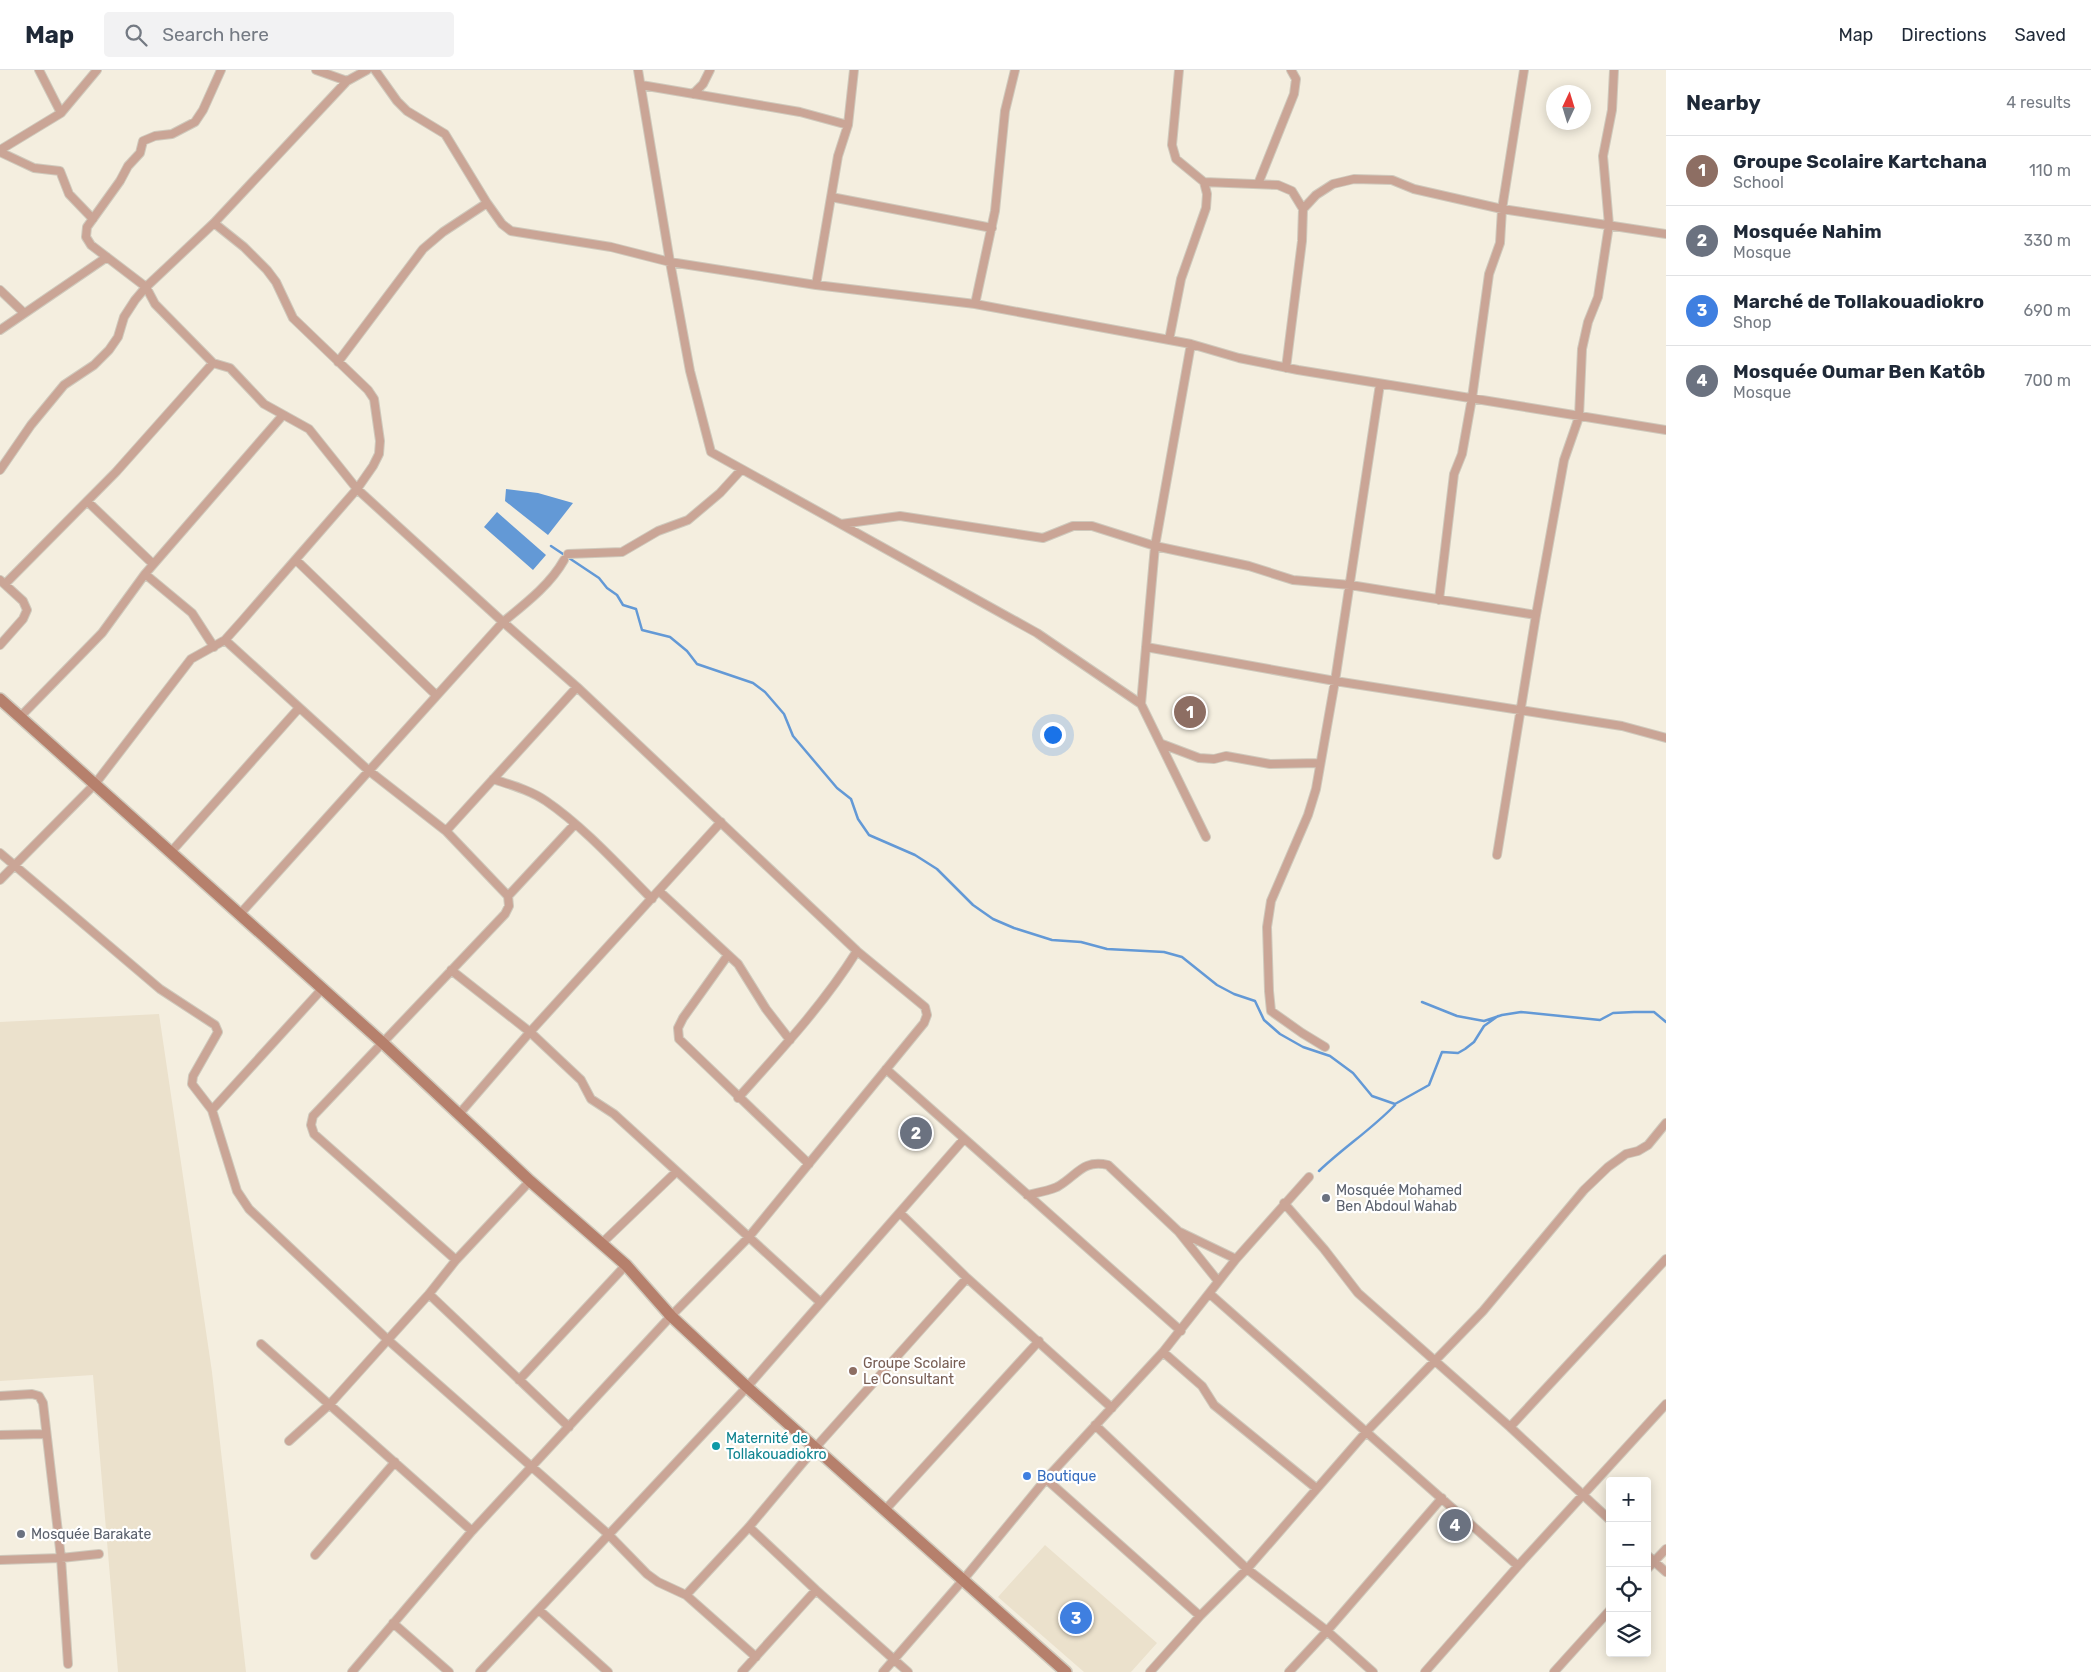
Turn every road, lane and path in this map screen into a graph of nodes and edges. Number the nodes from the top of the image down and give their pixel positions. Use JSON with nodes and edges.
{"nodes":[{"id":1,"x":39,"y":70,"type":"edge"},
{"id":2,"x":97,"y":70,"type":"edge"},
{"id":3,"x":221,"y":70,"type":"edge"},
{"id":4,"x":316,"y":70,"type":"edge"},
{"id":5,"x":367,"y":70,"type":"edge"},
{"id":6,"x":375,"y":70,"type":"edge"},
{"id":7,"x":638,"y":70,"type":"edge"},
{"id":8,"x":710,"y":70,"type":"edge"},
{"id":9,"x":854,"y":70,"type":"edge"},
{"id":10,"x":1015,"y":70,"type":"edge"},
{"id":11,"x":1179,"y":70,"type":"edge"},
{"id":12,"x":1292,"y":70,"type":"edge"},
{"id":13,"x":1524,"y":70,"type":"edge"},
{"id":14,"x":1614,"y":70,"type":"edge"},
{"id":15,"x":347,"y":81,"type":"junction"},
{"id":16,"x":641,"y":85,"type":"junction"},
{"id":17,"x":693,"y":94,"type":"junction"},
{"id":18,"x":61,"y":113,"type":"junction"},
{"id":19,"x":848,"y":125,"type":"junction"},
{"id":20,"x":0,"y":151,"type":"edge"},
{"id":21,"x":1204,"y":182,"type":"junction"},
{"id":22,"x":1258,"y":184,"type":"junction"},
{"id":23,"x":831,"y":197,"type":"junction"},
{"id":24,"x":487,"y":203,"type":"junction"},
{"id":25,"x":1303,"y":209,"type":"junction"},
{"id":26,"x":1502,"y":209,"type":"junction"},
{"id":27,"x":93,"y":219,"type":"junction"},
{"id":28,"x":214,"y":223,"type":"junction"},
{"id":29,"x":1609,"y":225,"type":"junction"},
{"id":30,"x":992,"y":228,"type":"junction"},
{"id":31,"x":1666,"y":234,"type":"edge"},
{"id":32,"x":107,"y":256,"type":"junction"},
{"id":33,"x":670,"y":262,"type":"junction"},
{"id":34,"x":816,"y":285,"type":"junction"},
{"id":35,"x":146,"y":287,"type":"junction"},
{"id":36,"x":0,"y":290,"type":"edge"},
{"id":37,"x":975,"y":304,"type":"junction"},
{"id":38,"x":23,"y":312,"type":"junction"},
{"id":39,"x":0,"y":330,"type":"edge"},
{"id":40,"x":1169,"y":340,"type":"junction"},
{"id":41,"x":1192,"y":344,"type":"junction"},
{"id":42,"x":212,"y":362,"type":"junction"},
{"id":43,"x":338,"y":362,"type":"junction"},
{"id":44,"x":1286,"y":368,"type":"junction"},
{"id":45,"x":1380,"y":384,"type":"junction"},
{"id":46,"x":1472,"y":398,"type":"junction"},
{"id":47,"x":283,"y":415,"type":"junction"},
{"id":48,"x":1579,"y":416,"type":"junction"},
{"id":49,"x":1666,"y":430,"type":"edge"},
{"id":50,"x":0,"y":470,"type":"edge"},
{"id":51,"x":742,"y":470,"type":"junction"},
{"id":52,"x":357,"y":489,"type":"junction"},
{"id":53,"x":88,"y":502,"type":"junction"},
{"id":54,"x":841,"y":524,"type":"junction"},
{"id":55,"x":1155,"y":546,"type":"junction"},
{"id":56,"x":296,"y":560,"type":"junction"},
{"id":57,"x":154,"y":564,"type":"junction"},
{"id":58,"x":145,"y":574,"type":"junction"},
{"id":59,"x":2,"y":582,"type":"edge"},
{"id":60,"x":1350,"y":584,"type":"junction"},
{"id":61,"x":1439,"y":600,"type":"junction"},
{"id":62,"x":1536,"y":614,"type":"junction"},
{"id":63,"x":503,"y":622,"type":"junction"},
{"id":64,"x":225,"y":640,"type":"junction"},
{"id":65,"x":0,"y":644,"type":"edge"},
{"id":66,"x":214,"y":647,"type":"junction"},
{"id":67,"x":1146,"y":647,"type":"junction"},
{"id":68,"x":1335,"y":681,"type":"junction"},
{"id":69,"x":578,"y":687,"type":"junction"},
{"id":70,"x":436,"y":695,"type":"junction"},
{"id":71,"x":0,"y":699,"type":"edge"},
{"id":72,"x":1141,"y":704,"type":"junction"},
{"id":73,"x":299,"y":708,"type":"junction"},
{"id":74,"x":1521,"y":710,"type":"junction"},
{"id":75,"x":20,"y":717,"type":"junction"},
{"id":76,"x":1666,"y":738,"type":"edge"},
{"id":77,"x":1162,"y":744,"type":"junction"},
{"id":78,"x":1320,"y":763,"type":"junction"},
{"id":79,"x":368,"y":770,"type":"junction"},
{"id":80,"x":492,"y":779,"type":"junction"},
{"id":81,"x":95,"y":784,"type":"junction"},
{"id":82,"x":720,"y":822,"type":"junction"},
{"id":83,"x":575,"y":824,"type":"junction"},
{"id":84,"x":446,"y":831,"type":"junction"},
{"id":85,"x":1206,"y":837,"type":"dead end"},
{"id":86,"x":0,"y":852,"type":"edge"},
{"id":87,"x":171,"y":852,"type":"junction"},
{"id":88,"x":1497,"y":855,"type":"dead end"},
{"id":89,"x":14,"y":866,"type":"junction"},
{"id":90,"x":0,"y":880,"type":"edge"},
{"id":91,"x":659,"y":891,"type":"junction"},
{"id":92,"x":508,"y":896,"type":"junction"},
{"id":93,"x":652,"y":899,"type":"junction"},
{"id":94,"x":240,"y":914,"type":"junction"},
{"id":95,"x":857,"y":951,"type":"junction"},
{"id":96,"x":728,"y":955,"type":"junction"},
{"id":97,"x":451,"y":970,"type":"junction"},
{"id":98,"x":322,"y":989,"type":"junction"},
{"id":99,"x":530,"y":1032,"type":"junction"},
{"id":100,"x":790,"y":1040,"type":"junction"},
{"id":101,"x":384,"y":1044,"type":"junction"},
{"id":102,"x":1325,"y":1047,"type":"dead end"},
{"id":103,"x":886,"y":1069,"type":"junction"},
{"id":104,"x":738,"y":1098,"type":"junction"},
{"id":105,"x":212,"y":1110,"type":"junction"},
{"id":106,"x":460,"y":1114,"type":"junction"},
{"id":107,"x":1666,"y":1123,"type":"edge"},
{"id":108,"x":964,"y":1139,"type":"junction"},
{"id":109,"x":809,"y":1164,"type":"junction"},
{"id":110,"x":676,"y":1172,"type":"junction"},
{"id":111,"x":1309,"y":1176,"type":"dead end"},
{"id":112,"x":530,"y":1182,"type":"junction"},
{"id":113,"x":1027,"y":1195,"type":"junction"},
{"id":114,"x":1284,"y":1203,"type":"junction"},
{"id":115,"x":900,"y":1213,"type":"junction"},
{"id":116,"x":1178,"y":1231,"type":"junction"},
{"id":117,"x":748,"y":1238,"type":"junction"},
{"id":118,"x":602,"y":1243,"type":"junction"},
{"id":119,"x":1236,"y":1259,"type":"junction"},
{"id":120,"x":1666,"y":1259,"type":"edge"},
{"id":121,"x":456,"y":1260,"type":"junction"},
{"id":122,"x":626,"y":1265,"type":"junction"},
{"id":123,"x":967,"y":1278,"type":"junction"},
{"id":124,"x":1218,"y":1281,"type":"junction"},
{"id":125,"x":429,"y":1294,"type":"junction"},
{"id":126,"x":1210,"y":1294,"type":"junction"},
{"id":127,"x":820,"y":1302,"type":"junction"},
{"id":128,"x":672,"y":1316,"type":"junction"},
{"id":129,"x":1180,"y":1331,"type":"junction"},
{"id":130,"x":388,"y":1340,"type":"junction"},
{"id":131,"x":1039,"y":1341,"type":"junction"},
{"id":132,"x":261,"y":1344,"type":"dead end"},
{"id":133,"x":1163,"y":1352,"type":"junction"},
{"id":134,"x":1434,"y":1360,"type":"junction"},
{"id":135,"x":519,"y":1380,"type":"junction"},
{"id":136,"x":747,"y":1386,"type":"junction"},
{"id":137,"x":0,"y":1396,"type":"edge"},
{"id":138,"x":330,"y":1404,"type":"junction"},
{"id":139,"x":1666,"y":1404,"type":"edge"},
{"id":140,"x":1112,"y":1408,"type":"junction"},
{"id":141,"x":1095,"y":1425,"type":"junction"},
{"id":142,"x":569,"y":1427,"type":"junction"},
{"id":143,"x":1510,"y":1427,"type":"junction"},
{"id":144,"x":1367,"y":1431,"type":"junction"},
{"id":145,"x":45,"y":1434,"type":"junction"},
{"id":146,"x":0,"y":1435,"type":"edge"},
{"id":147,"x":290,"y":1441,"type":"dead end"},
{"id":148,"x":815,"y":1448,"type":"junction"},
{"id":149,"x":395,"y":1462,"type":"junction"},
{"id":150,"x":532,"y":1466,"type":"junction"},
{"id":151,"x":1046,"y":1480,"type":"junction"},
{"id":152,"x":1316,"y":1488,"type":"junction"},
{"id":153,"x":1582,"y":1495,"type":"junction"},
{"id":154,"x":1442,"y":1498,"type":"junction"},
{"id":155,"x":885,"y":1510,"type":"junction"},
{"id":156,"x":1606,"y":1516,"type":"edge"},
{"id":157,"x":749,"y":1527,"type":"junction"},
{"id":158,"x":472,"y":1531,"type":"junction"},
{"id":159,"x":608,"y":1534,"type":"junction"},
{"id":160,"x":1666,"y":1549,"type":"edge"},
{"id":161,"x":99,"y":1554,"type":"dead end"},
{"id":162,"x":315,"y":1555,"type":"dead end"},
{"id":163,"x":61,"y":1558,"type":"junction"},
{"id":164,"x":1651,"y":1558,"type":"edge"},
{"id":165,"x":0,"y":1560,"type":"edge"},
{"id":166,"x":1654,"y":1561,"type":"junction"},
{"id":167,"x":1518,"y":1566,"type":"junction"},
{"id":168,"x":1649,"y":1567,"type":"edge"},
{"id":169,"x":1247,"y":1569,"type":"junction"},
{"id":170,"x":1666,"y":1572,"type":"edge"},
{"id":171,"x":963,"y":1580,"type":"junction"},
{"id":172,"x":816,"y":1590,"type":"junction"},
{"id":173,"x":686,"y":1595,"type":"junction"},
{"id":174,"x":539,"y":1610,"type":"junction"},
{"id":175,"x":1608,"y":1612,"type":"edge"},
{"id":176,"x":1200,"y":1616,"type":"junction"},
{"id":177,"x":393,"y":1624,"type":"junction"},
{"id":178,"x":1327,"y":1631,"type":"junction"},
{"id":179,"x":756,"y":1657,"type":"junction"},
{"id":180,"x":894,"y":1659,"type":"junction"},
{"id":181,"x":68,"y":1664,"type":"dead end"},
{"id":182,"x":352,"y":1672,"type":"edge"},
{"id":183,"x":449,"y":1672,"type":"edge"},
{"id":184,"x":480,"y":1672,"type":"edge"},
{"id":185,"x":608,"y":1672,"type":"edge"},
{"id":186,"x":742,"y":1672,"type":"edge"},
{"id":187,"x":883,"y":1672,"type":"edge"},
{"id":188,"x":908,"y":1672,"type":"edge"},
{"id":189,"x":1066,"y":1672,"type":"edge"},
{"id":190,"x":1150,"y":1672,"type":"edge"},
{"id":191,"x":1289,"y":1672,"type":"edge"},
{"id":192,"x":1373,"y":1672,"type":"edge"},
{"id":193,"x":1425,"y":1672,"type":"edge"},
{"id":194,"x":1554,"y":1672,"type":"edge"}],
"edges":[{"from":1,"to":18,"type":"street"},
{"from":2,"to":18,"type":"street"},
{"from":3,"to":27,"type":"street"},
{"from":4,"to":15,"type":"street"},
{"from":5,"to":15,"type":"street"},
{"from":6,"to":24,"type":"street"},
{"from":7,"to":16,"type":"street"},
{"from":8,"to":17,"type":"street"},
{"from":9,"to":19,"type":"street"},
{"from":10,"to":30,"type":"street"},
{"from":11,"to":21,"type":"street"},
{"from":12,"to":22,"type":"street"},
{"from":13,"to":26,"type":"street"},
{"from":14,"to":29,"type":"street"},
{"from":15,"to":28,"type":"street"},
{"from":16,"to":17,"type":"street"},
{"from":16,"to":33,"type":"street"},
{"from":17,"to":19,"type":"street"},
{"from":18,"to":20,"type":"street"},
{"from":19,"to":23,"type":"street"},
{"from":20,"to":27,"type":"street"},
{"from":21,"to":22,"type":"street"},
{"from":21,"to":40,"type":"street"},
{"from":22,"to":25,"type":"street"},
{"from":23,"to":30,"type":"street"},
{"from":23,"to":34,"type":"street"},
{"from":24,"to":33,"type":"street"},
{"from":24,"to":43,"type":"street"},
{"from":25,"to":26,"type":"street"},
{"from":25,"to":44,"type":"street"},
{"from":26,"to":29,"type":"street"},
{"from":26,"to":46,"type":"street"},
{"from":27,"to":32,"type":"street"},
{"from":28,"to":35,"type":"street"},
{"from":28,"to":43,"type":"street"},
{"from":29,"to":31,"type":"street"},
{"from":29,"to":48,"type":"street"},
{"from":30,"to":37,"type":"street"},
{"from":32,"to":35,"type":"street"},
{"from":32,"to":38,"type":"street"},
{"from":33,"to":34,"type":"street"},
{"from":33,"to":51,"type":"street"},
{"from":34,"to":37,"type":"street"},
{"from":35,"to":42,"type":"street"},
{"from":35,"to":50,"type":"street"},
{"from":36,"to":38,"type":"street"},
{"from":37,"to":40,"type":"street"},
{"from":38,"to":39,"type":"street"},
{"from":40,"to":41,"type":"street"},
{"from":41,"to":44,"type":"street"},
{"from":41,"to":55,"type":"street"},
{"from":42,"to":47,"type":"street"},
{"from":42,"to":53,"type":"street"},
{"from":43,"to":52,"type":"street"},
{"from":44,"to":45,"type":"street"},
{"from":45,"to":46,"type":"street"},
{"from":45,"to":60,"type":"street"},
{"from":46,"to":48,"type":"street"},
{"from":46,"to":61,"type":"street"},
{"from":47,"to":52,"type":"street"},
{"from":47,"to":57,"type":"street"},
{"from":48,"to":49,"type":"street"},
{"from":48,"to":62,"type":"street"},
{"from":51,"to":54,"type":"street"},
{"from":51,"to":63,"type":"street"},
{"from":52,"to":56,"type":"street"},
{"from":52,"to":63,"type":"street"},
{"from":53,"to":57,"type":"street"},
{"from":53,"to":59,"type":"street"},
{"from":54,"to":55,"type":"street"},
{"from":54,"to":72,"type":"street"},
{"from":55,"to":60,"type":"street"},
{"from":55,"to":67,"type":"street"},
{"from":56,"to":64,"type":"street"},
{"from":56,"to":70,"type":"street"},
{"from":57,"to":58,"type":"street"},
{"from":58,"to":66,"type":"street"},
{"from":58,"to":75,"type":"street"},
{"from":59,"to":65,"type":"street"},
{"from":60,"to":61,"type":"street"},
{"from":60,"to":68,"type":"street"},
{"from":61,"to":62,"type":"street"},
{"from":62,"to":74,"type":"street"},
{"from":63,"to":69,"type":"street"},
{"from":63,"to":70,"type":"street"},
{"from":64,"to":66,"type":"street"},
{"from":64,"to":73,"type":"street"},
{"from":66,"to":81,"type":"street"},
{"from":67,"to":68,"type":"street"},
{"from":67,"to":72,"type":"street"},
{"from":68,"to":74,"type":"street"},
{"from":68,"to":78,"type":"street"},
{"from":69,"to":80,"type":"street"},
{"from":69,"to":82,"type":"street"},
{"from":70,"to":79,"type":"street"},
{"from":71,"to":75,"type":"street"},
{"from":72,"to":77,"type":"street"},
{"from":73,"to":79,"type":"street"},
{"from":73,"to":87,"type":"street"},
{"from":74,"to":76,"type":"street"},
{"from":74,"to":88,"type":"street"},
{"from":75,"to":81,"type":"street"},
{"from":77,"to":78,"type":"street"},
{"from":77,"to":85,"type":"street"},
{"from":78,"to":102,"type":"street"},
{"from":79,"to":84,"type":"street"},
{"from":79,"to":94,"type":"street"},
{"from":80,"to":83,"type":"street"},
{"from":80,"to":84,"type":"street"},
{"from":81,"to":87,"type":"street"},
{"from":81,"to":89,"type":"street"},
{"from":82,"to":91,"type":"street"},
{"from":82,"to":95,"type":"street"},
{"from":83,"to":92,"type":"street"},
{"from":83,"to":93,"type":"street"},
{"from":84,"to":92,"type":"street"},
{"from":86,"to":89,"type":"street"},
{"from":87,"to":94,"type":"street"},
{"from":89,"to":90,"type":"street"},
{"from":89,"to":105,"type":"street"},
{"from":91,"to":93,"type":"street"},
{"from":91,"to":96,"type":"street"},
{"from":92,"to":97,"type":"street"},
{"from":93,"to":99,"type":"street"},
{"from":94,"to":98,"type":"street"},
{"from":95,"to":100,"type":"street"},
{"from":95,"to":103,"type":"street"},
{"from":96,"to":100,"type":"street"},
{"from":96,"to":104,"type":"street"},
{"from":97,"to":99,"type":"street"},
{"from":97,"to":101,"type":"street"},
{"from":98,"to":101,"type":"street"},
{"from":98,"to":105,"type":"street"},
{"from":99,"to":106,"type":"street"},
{"from":99,"to":110,"type":"street"},
{"from":100,"to":104,"type":"street"},
{"from":101,"to":106,"type":"street"},
{"from":101,"to":121,"type":"street"},
{"from":103,"to":108,"type":"street"},
{"from":103,"to":109,"type":"street"},
{"from":104,"to":109,"type":"street"},
{"from":105,"to":130,"type":"street"},
{"from":106,"to":112,"type":"street"},
{"from":107,"to":134,"type":"street"},
{"from":108,"to":113,"type":"street"},
{"from":108,"to":115,"type":"street"},
{"from":109,"to":117,"type":"street"},
{"from":110,"to":117,"type":"street"},
{"from":110,"to":118,"type":"street"},
{"from":111,"to":114,"type":"street"},
{"from":112,"to":118,"type":"street"},
{"from":112,"to":121,"type":"street"},
{"from":113,"to":116,"type":"street"},
{"from":113,"to":129,"type":"street"},
{"from":114,"to":119,"type":"street"},
{"from":114,"to":134,"type":"street"},
{"from":115,"to":123,"type":"street"},
{"from":115,"to":127,"type":"street"},
{"from":116,"to":119,"type":"street"},
{"from":116,"to":124,"type":"street"},
{"from":117,"to":127,"type":"street"},
{"from":117,"to":128,"type":"street"},
{"from":118,"to":122,"type":"street"},
{"from":119,"to":124,"type":"street"},
{"from":120,"to":143,"type":"street"},
{"from":121,"to":125,"type":"street"},
{"from":122,"to":128,"type":"street"},
{"from":122,"to":135,"type":"street"},
{"from":123,"to":131,"type":"street"},
{"from":123,"to":148,"type":"street"},
{"from":124,"to":126,"type":"street"},
{"from":125,"to":130,"type":"street"},
{"from":125,"to":135,"type":"street"},
{"from":126,"to":129,"type":"street"},
{"from":126,"to":144,"type":"street"},
{"from":127,"to":136,"type":"street"},
{"from":128,"to":136,"type":"street"},
{"from":128,"to":142,"type":"street"},
{"from":129,"to":133,"type":"street"},
{"from":130,"to":138,"type":"street"},
{"from":130,"to":150,"type":"street"},
{"from":131,"to":140,"type":"street"},
{"from":131,"to":155,"type":"street"},
{"from":132,"to":138,"type":"street"},
{"from":133,"to":140,"type":"street"},
{"from":133,"to":152,"type":"street"},
{"from":134,"to":143,"type":"street"},
{"from":134,"to":144,"type":"street"},
{"from":135,"to":142,"type":"street"},
{"from":136,"to":148,"type":"street"},
{"from":136,"to":159,"type":"street"},
{"from":137,"to":145,"type":"street"},
{"from":138,"to":147,"type":"street"},
{"from":138,"to":149,"type":"street"},
{"from":139,"to":153,"type":"street"},
{"from":140,"to":141,"type":"street"},
{"from":141,"to":151,"type":"street"},
{"from":141,"to":169,"type":"street"},
{"from":142,"to":150,"type":"street"},
{"from":143,"to":153,"type":"street"},
{"from":144,"to":152,"type":"street"},
{"from":144,"to":154,"type":"street"},
{"from":145,"to":146,"type":"street"},
{"from":145,"to":163,"type":"street"},
{"from":148,"to":155,"type":"street"},
{"from":148,"to":157,"type":"street"},
{"from":149,"to":158,"type":"street"},
{"from":149,"to":162,"type":"street"},
{"from":150,"to":158,"type":"street"},
{"from":150,"to":159,"type":"street"},
{"from":151,"to":171,"type":"street"},
{"from":151,"to":176,"type":"street"},
{"from":152,"to":169,"type":"street"},
{"from":153,"to":156,"type":"street"},
{"from":153,"to":167,"type":"street"},
{"from":154,"to":167,"type":"street"},
{"from":154,"to":178,"type":"street"},
{"from":155,"to":171,"type":"street"},
{"from":157,"to":172,"type":"street"},
{"from":157,"to":173,"type":"street"},
{"from":158,"to":177,"type":"street"},
{"from":159,"to":173,"type":"street"},
{"from":159,"to":174,"type":"street"},
{"from":160,"to":166,"type":"street"},
{"from":161,"to":163,"type":"street"},
{"from":163,"to":165,"type":"street"},
{"from":163,"to":181,"type":"street"},
{"from":164,"to":166,"type":"street"},
{"from":166,"to":168,"type":"street"},
{"from":166,"to":170,"type":"street"},
{"from":167,"to":193,"type":"street"},
{"from":169,"to":176,"type":"street"},
{"from":169,"to":178,"type":"street"},
{"from":171,"to":180,"type":"street"},
{"from":171,"to":189,"type":"street"},
{"from":172,"to":179,"type":"street"},
{"from":172,"to":180,"type":"street"},
{"from":173,"to":179,"type":"street"},
{"from":174,"to":184,"type":"street"},
{"from":174,"to":185,"type":"street"},
{"from":175,"to":194,"type":"street"},
{"from":176,"to":190,"type":"street"},
{"from":177,"to":182,"type":"street"},
{"from":177,"to":183,"type":"street"},
{"from":178,"to":191,"type":"street"},
{"from":178,"to":192,"type":"street"},
{"from":179,"to":186,"type":"street"},
{"from":180,"to":187,"type":"street"},
{"from":180,"to":188,"type":"street"}]}
